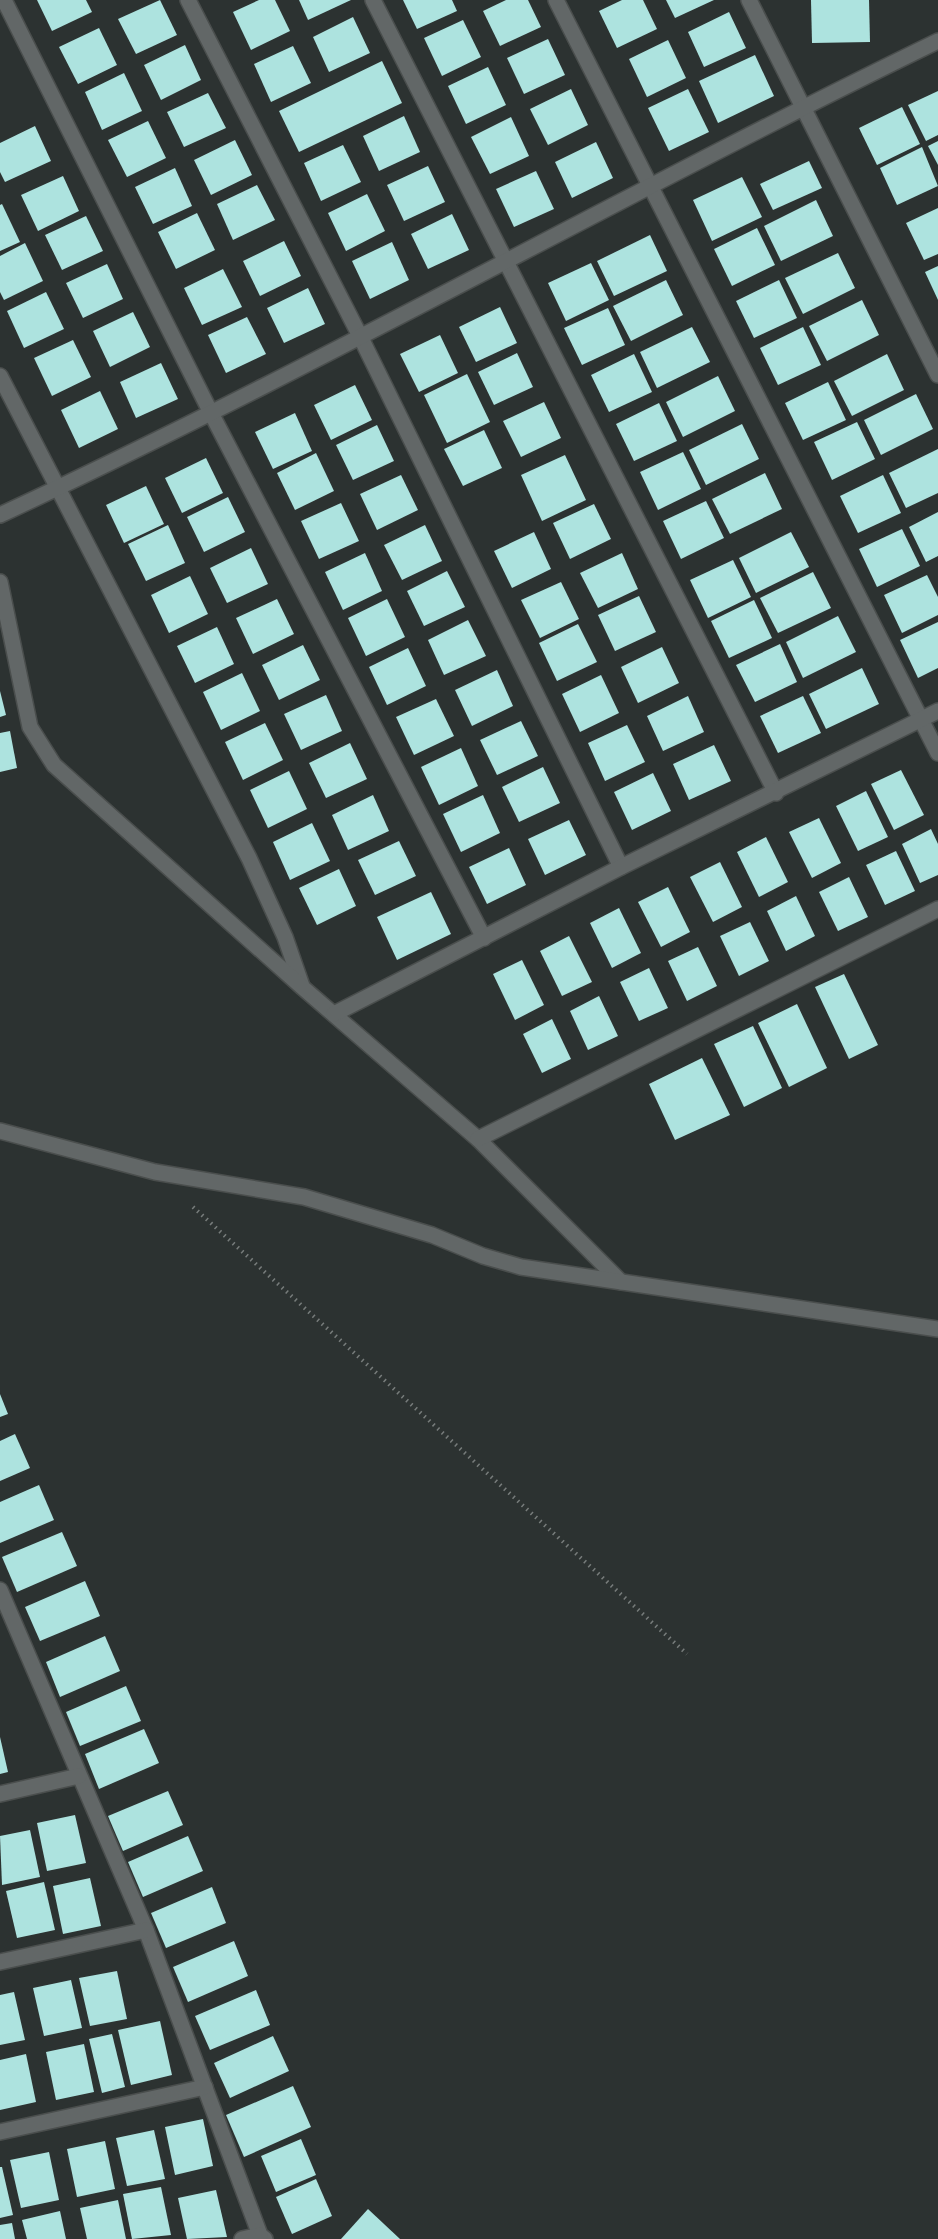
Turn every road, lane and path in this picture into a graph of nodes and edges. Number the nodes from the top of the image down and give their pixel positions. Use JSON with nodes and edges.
{"nodes":[{"id":1,"x":4,"y":0,"type":"edge"},
{"id":2,"x":188,"y":0,"type":"edge"},
{"id":3,"x":373,"y":0,"type":"edge"},
{"id":4,"x":556,"y":0,"type":"edge"},
{"id":5,"x":749,"y":0,"type":"edge"},
{"id":6,"x":938,"y":41,"type":"edge"},
{"id":7,"x":802,"y":107,"type":"junction"},
{"id":8,"x":651,"y":187,"type":"junction"},
{"id":9,"x":506,"y":261,"type":"junction"},
{"id":10,"x":361,"y":338,"type":"junction"},
{"id":11,"x":938,"y":375,"type":"edge"},
{"id":12,"x":0,"y":376,"type":"edge"},
{"id":13,"x":210,"y":411,"type":"junction"},
{"id":14,"x":60,"y":487,"type":"junction"},
{"id":15,"x":0,"y":514,"type":"edge"},
{"id":16,"x":0,"y":582,"type":"edge"},
{"id":17,"x":938,"y":711,"type":"edge"},
{"id":18,"x":922,"y":718,"type":"junction"},
{"id":19,"x":938,"y":753,"type":"edge"},
{"id":20,"x":776,"y":793,"type":"junction"},
{"id":21,"x":621,"y":867,"type":"junction"},
{"id":22,"x":938,"y":909,"type":"edge"},
{"id":23,"x":484,"y":938,"type":"junction"},
{"id":24,"x":302,"y":987,"type":"junction"},
{"id":25,"x":334,"y":1014,"type":"junction"},
{"id":26,"x":0,"y":1131,"type":"edge"},
{"id":27,"x":478,"y":1139,"type":"junction"},
{"id":28,"x":190,"y":1204,"type":"dead end"},
{"id":29,"x":621,"y":1282,"type":"junction"},
{"id":30,"x":938,"y":1329,"type":"edge"},
{"id":31,"x":0,"y":1590,"type":"edge"},
{"id":32,"x":6,"y":1618,"type":"edge"},
{"id":33,"x":687,"y":1654,"type":"dead end"},
{"id":34,"x":79,"y":1776,"type":"junction"},
{"id":35,"x":0,"y":1794,"type":"edge"},
{"id":36,"x":146,"y":1930,"type":"junction"},
{"id":37,"x":0,"y":1962,"type":"edge"},
{"id":38,"x":205,"y":2087,"type":"junction"},
{"id":39,"x":0,"y":2132,"type":"edge"},
{"id":40,"x":262,"y":2237,"type":"edge"},
{"id":41,"x":242,"y":2239,"type":"edge"}],
"edges":[{"from":1,"to":13,"type":"street"},
{"from":2,"to":10,"type":"street"},
{"from":3,"to":9,"type":"street"},
{"from":4,"to":8,"type":"street"},
{"from":5,"to":7,"type":"street"},
{"from":6,"to":7,"type":"street"},
{"from":7,"to":8,"type":"street"},
{"from":7,"to":11,"type":"street"},
{"from":8,"to":9,"type":"street"},
{"from":8,"to":18,"type":"street"},
{"from":9,"to":10,"type":"street"},
{"from":9,"to":20,"type":"street"},
{"from":10,"to":13,"type":"street"},
{"from":10,"to":21,"type":"street"},
{"from":12,"to":14,"type":"street"},
{"from":13,"to":14,"type":"street"},
{"from":13,"to":23,"type":"street"},
{"from":14,"to":15,"type":"street"},
{"from":14,"to":24,"type":"street"},
{"from":16,"to":24,"type":"street"},
{"from":17,"to":18,"type":"street"},
{"from":18,"to":19,"type":"street"},
{"from":18,"to":20,"type":"street"},
{"from":20,"to":21,"type":"street"},
{"from":21,"to":23,"type":"street"},
{"from":22,"to":27,"type":"street"},
{"from":23,"to":25,"type":"street"},
{"from":24,"to":25,"type":"street"},
{"from":25,"to":27,"type":"street"},
{"from":26,"to":29,"type":"street"},
{"from":27,"to":29,"type":"street"},
{"from":28,"to":33,"type":"path"},
{"from":29,"to":30,"type":"street"},
{"from":31,"to":32,"type":"street"},
{"from":32,"to":34,"type":"street"},
{"from":34,"to":35,"type":"street"},
{"from":34,"to":36,"type":"street"},
{"from":36,"to":37,"type":"street"},
{"from":36,"to":38,"type":"street"},
{"from":38,"to":39,"type":"street"},
{"from":38,"to":40,"type":"street"},
{"from":40,"to":41,"type":"street"}]}
